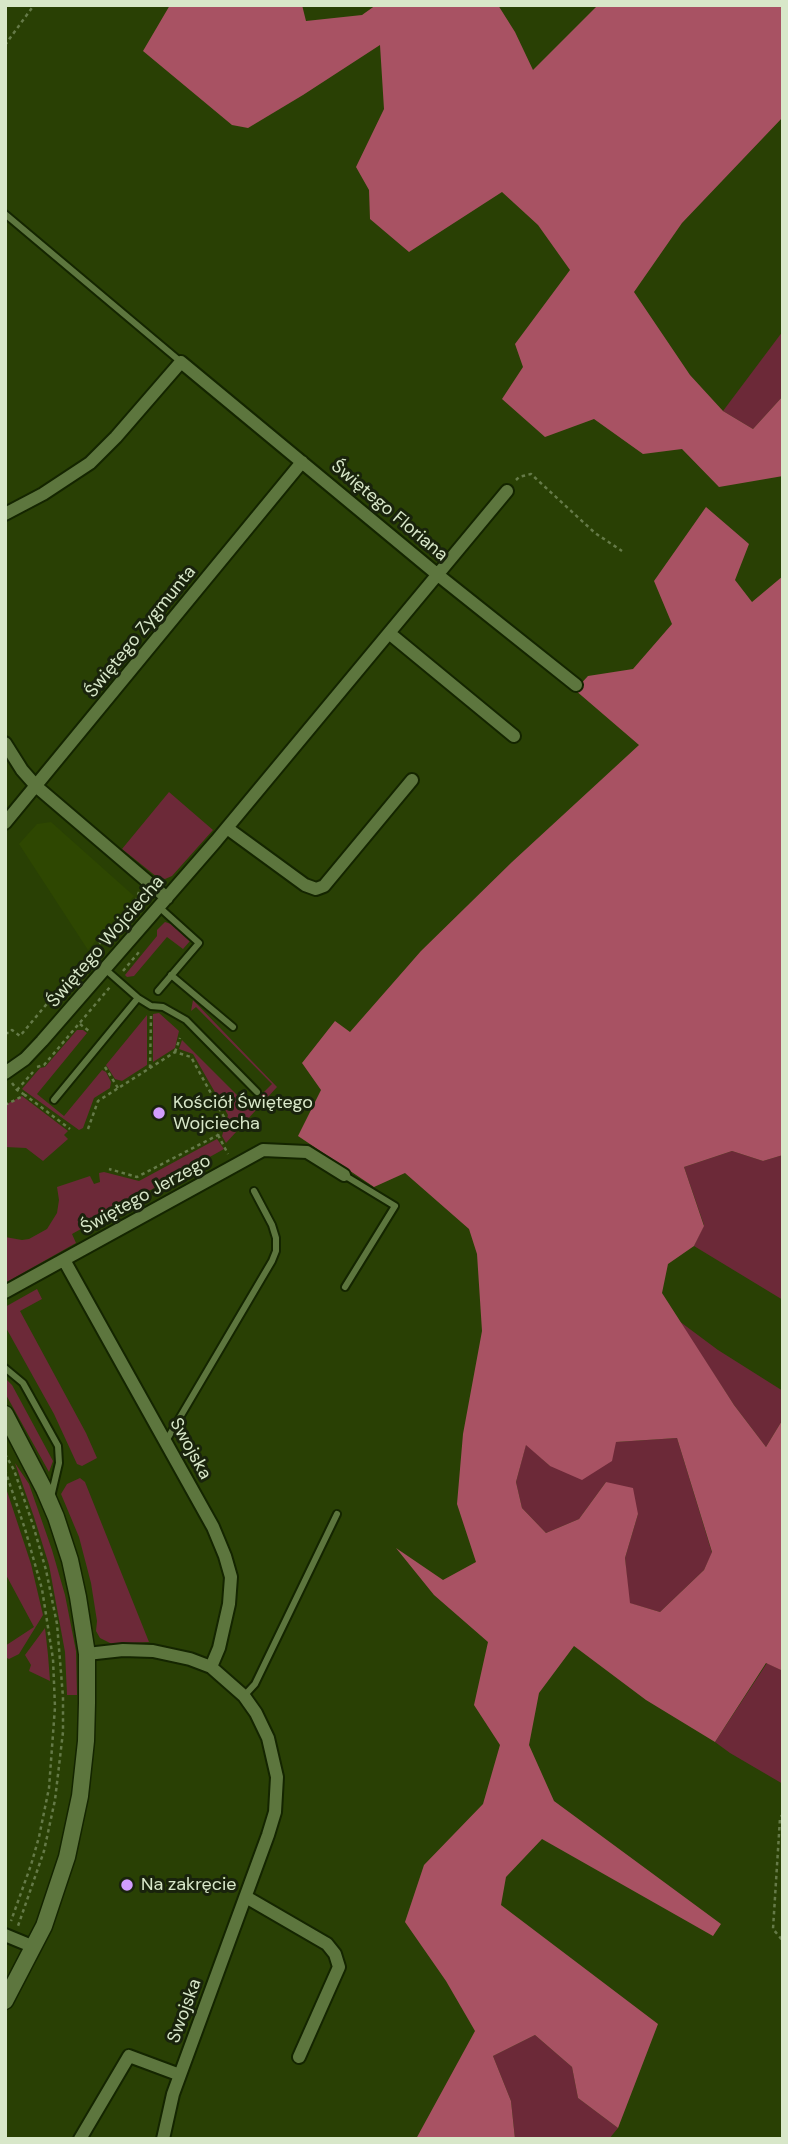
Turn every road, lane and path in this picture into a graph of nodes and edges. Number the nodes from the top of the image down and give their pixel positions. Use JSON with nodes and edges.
{"nodes":[{"id":1,"x":34,"y":5,"type":"edge"},
{"id":2,"x":5,"y":45,"type":"edge"},
{"id":3,"x":5,"y":214,"type":"edge"},
{"id":4,"x":181,"y":362,"type":"junction"},
{"id":5,"x":302,"y":462,"type":"junction"},
{"id":6,"x":507,"y":491,"type":"joint"},
{"id":7,"x":5,"y":514,"type":"edge"},
{"id":8,"x":622,"y":551,"type":"dead end"},
{"id":9,"x":438,"y":575,"type":"junction"},
{"id":10,"x":389,"y":633,"type":"junction"},
{"id":11,"x":576,"y":685,"type":"dead end"},
{"id":12,"x":514,"y":736,"type":"dead end"},
{"id":13,"x":5,"y":743,"type":"edge"},
{"id":14,"x":412,"y":780,"type":"dead end"},
{"id":15,"x":37,"y":787,"type":"junction"},
{"id":16,"x":5,"y":823,"type":"edge"},
{"id":17,"x":227,"y":828,"type":"junction"},
{"id":18,"x":139,"y":893,"type":"dead end"},
{"id":19,"x":163,"y":902,"type":"junction"},
{"id":20,"x":105,"y":969,"type":"junction"},
{"id":21,"x":171,"y":975,"type":"junction"},
{"id":22,"x":158,"y":991,"type":"dead end"},
{"id":23,"x":138,"y":998,"type":"junction"},
{"id":24,"x":151,"y":1006,"type":"junction"},
{"id":25,"x":233,"y":1027,"type":"dead end"},
{"id":26,"x":5,"y":1033,"type":"edge"},
{"id":27,"x":180,"y":1038,"type":"dead end"},
{"id":28,"x":176,"y":1052,"type":"junction"},
{"id":29,"x":105,"y":1067,"type":"dead end"},
{"id":30,"x":150,"y":1068,"type":"junction"},
{"id":31,"x":8,"y":1078,"type":"edge"},
{"id":32,"x":118,"y":1088,"type":"junction"},
{"id":33,"x":257,"y":1092,"type":"dead end"},
{"id":34,"x":25,"y":1095,"type":"junction"},
{"id":35,"x":54,"y":1100,"type":"dead end"},
{"id":36,"x":5,"y":1105,"type":"edge"},
{"id":37,"x":70,"y":1129,"type":"dead end"},
{"id":38,"x":88,"y":1129,"type":"dead end"},
{"id":39,"x":218,"y":1135,"type":"junction"},
{"id":40,"x":234,"y":1165,"type":"junction"},
{"id":41,"x":109,"y":1169,"type":"dead end"},
{"id":42,"x":344,"y":1175,"type":"joint"},
{"id":43,"x":254,"y":1191,"type":"dead end"},
{"id":44,"x":64,"y":1260,"type":"junction"},
{"id":45,"x":345,"y":1287,"type":"dead end"},
{"id":46,"x":5,"y":1292,"type":"edge"},
{"id":47,"x":5,"y":1368,"type":"edge"},
{"id":48,"x":5,"y":1414,"type":"edge"},
{"id":49,"x":166,"y":1441,"type":"junction"},
{"id":50,"x":5,"y":1454,"type":"edge"},
{"id":51,"x":5,"y":1470,"type":"edge"},
{"id":52,"x":50,"y":1502,"type":"junction"},
{"id":53,"x":337,"y":1514,"type":"dead end"},
{"id":54,"x":87,"y":1654,"type":"junction"},
{"id":55,"x":211,"y":1667,"type":"junction"},
{"id":56,"x":244,"y":1696,"type":"junction"},
{"id":57,"x":783,"y":1814,"type":"edge"},
{"id":58,"x":247,"y":1897,"type":"junction"},
{"id":59,"x":9,"y":1933,"type":"edge"},
{"id":60,"x":783,"y":1941,"type":"edge"},
{"id":61,"x":34,"y":1947,"type":"junction"},
{"id":62,"x":5,"y":2001,"type":"edge"},
{"id":63,"x":299,"y":2057,"type":"dead end"},
{"id":64,"x":180,"y":2075,"type":"junction"},
{"id":65,"x":80,"y":2139,"type":"edge"},
{"id":66,"x":163,"y":2139,"type":"edge"}],
"edges":[{"from":1,"to":2,"type":"path"},
{"from":3,"to":4,"type":"lane","name":"Świętego Floriana"},
{"from":4,"to":5,"type":"street","name":"Świętego Floriana"},
{"from":4,"to":7,"type":"street"},
{"from":5,"to":9,"type":"street","name":"Świętego Floriana"},
{"from":5,"to":15,"type":"street","name":"Świętego Zygmunta"},
{"from":6,"to":8,"type":"path"},
{"from":6,"to":9,"type":"street","name":"Świętego Wojciecha"},
{"from":9,"to":10,"type":"street","name":"Świętego Wojciecha"},
{"from":9,"to":11,"type":"street","name":"Świętego Floriana"},
{"from":10,"to":12,"type":"street"},
{"from":10,"to":17,"type":"street","name":"Świętego Wojciecha"},
{"from":13,"to":15,"type":"street"},
{"from":14,"to":17,"type":"street"},
{"from":15,"to":16,"type":"street","name":"Świętego Zygmunta"},
{"from":15,"to":19,"type":"street"},
{"from":17,"to":19,"type":"street","name":"Świętego Wojciecha"},
{"from":18,"to":26,"type":"path"},
{"from":19,"to":20,"type":"street","name":"Świętego Wojciecha"},
{"from":19,"to":21,"type":"lane"},
{"from":20,"to":23,"type":"lane"},
{"from":20,"to":31,"type":"street","name":"Świętego Wojciecha"},
{"from":21,"to":22,"type":"lane"},
{"from":21,"to":25,"type":"lane"},
{"from":23,"to":24,"type":"lane"},
{"from":23,"to":35,"type":"lane"},
{"from":24,"to":30,"type":"path"},
{"from":24,"to":33,"type":"lane"},
{"from":27,"to":28,"type":"path"},
{"from":28,"to":30,"type":"path"},
{"from":28,"to":39,"type":"path"},
{"from":29,"to":32,"type":"path"},
{"from":30,"to":32,"type":"path"},
{"from":31,"to":34,"type":"path"},
{"from":32,"to":38,"type":"path"},
{"from":34,"to":36,"type":"path"},
{"from":34,"to":37,"type":"path"},
{"from":39,"to":40,"type":"path"},
{"from":39,"to":41,"type":"path"},
{"from":40,"to":42,"type":"street","name":"Świętego Jerzego"},
{"from":40,"to":44,"type":"street","name":"Świętego Jerzego"},
{"from":42,"to":45,"type":"lane"},
{"from":43,"to":49,"type":"lane"},
{"from":44,"to":46,"type":"street","name":"Świętego Jerzego"},
{"from":44,"to":49,"type":"street","name":"Swojska"},
{"from":47,"to":52,"type":"lane"},
{"from":48,"to":52,"type":"street"},
{"from":49,"to":55,"type":"street","name":"Swojska"},
{"from":50,"to":59,"type":"path"},
{"from":51,"to":59,"type":"path"},
{"from":52,"to":54,"type":"street"},
{"from":53,"to":56,"type":"lane"},
{"from":54,"to":55,"type":"street","name":"Swojska"},
{"from":54,"to":61,"type":"street"},
{"from":55,"to":56,"type":"street","name":"Swojska"},
{"from":56,"to":58,"type":"street","name":"Swojska"},
{"from":57,"to":60,"type":"path"},
{"from":58,"to":63,"type":"street"},
{"from":58,"to":64,"type":"street","name":"Swojska"},
{"from":59,"to":61,"type":"street"},
{"from":61,"to":62,"type":"street"},
{"from":64,"to":65,"type":"street"},
{"from":64,"to":66,"type":"street","name":"Swojska"}]}
